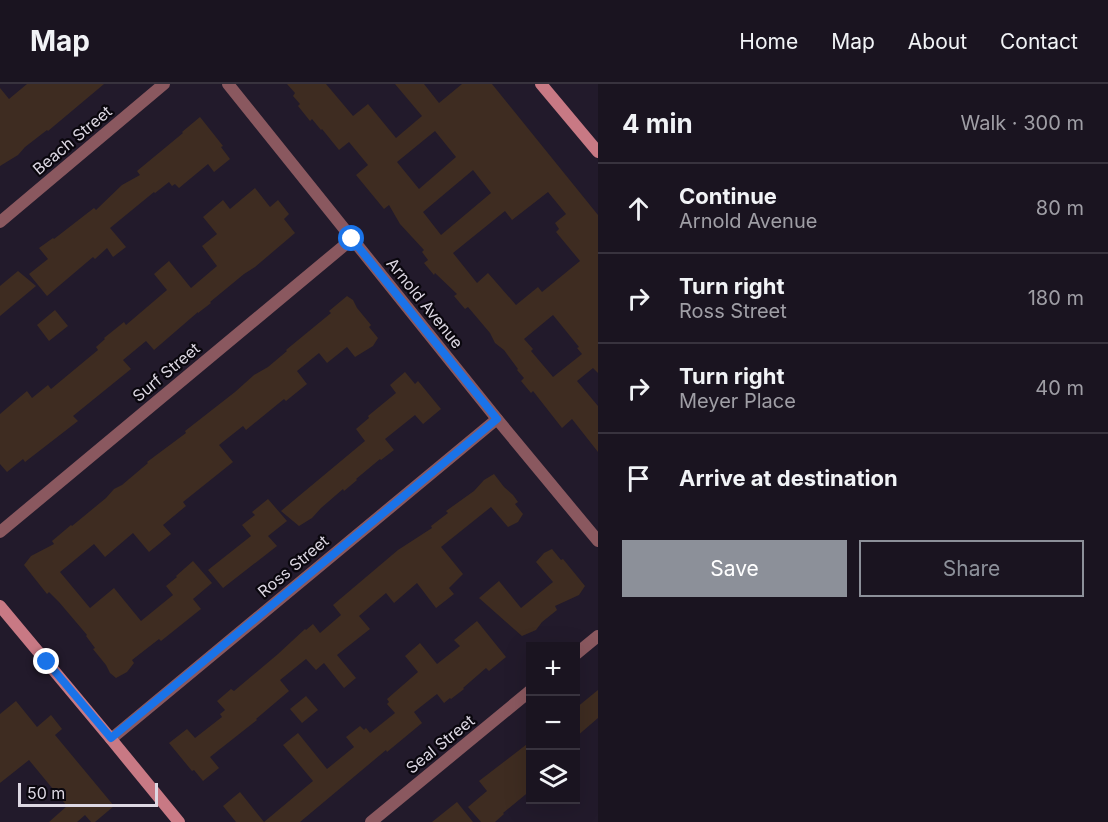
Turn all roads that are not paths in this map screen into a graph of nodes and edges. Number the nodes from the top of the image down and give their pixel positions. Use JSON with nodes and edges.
{"nodes":[{"id":1,"x":164,"y":84,"type":"edge"},
{"id":2,"x":228,"y":84,"type":"edge"},
{"id":3,"x":541,"y":84,"type":"edge"},
{"id":4,"x":598,"y":152,"type":"edge"},
{"id":5,"x":0,"y":222,"type":"edge"},
{"id":6,"x":352,"y":239,"type":"junction"},
{"id":7,"x":497,"y":419,"type":"junction"},
{"id":8,"x":0,"y":531,"type":"edge"},
{"id":9,"x":598,"y":541,"type":"edge"},
{"id":10,"x":0,"y":606,"type":"edge"},
{"id":11,"x":598,"y":636,"type":"edge"},
{"id":12,"x":580,"y":651,"type":"edge"},
{"id":13,"x":526,"y":695,"type":"edge"},
{"id":14,"x":111,"y":738,"type":"junction"},
{"id":15,"x":179,"y":822,"type":"edge"},
{"id":16,"x":371,"y":822,"type":"edge"}],
"edges":[{"from":1,"to":5,"type":"street","name":"Beach Street"},
{"from":2,"to":6,"type":"street","name":"Arnold Avenue"},
{"from":3,"to":4,"type":"street"},
{"from":6,"to":7,"type":"street","name":"Arnold Avenue"},
{"from":6,"to":8,"type":"street","name":"Surf Street"},
{"from":7,"to":9,"type":"street","name":"Arnold Avenue"},
{"from":7,"to":14,"type":"street","name":"Ross Street"},
{"from":10,"to":14,"type":"street"},
{"from":11,"to":12,"type":"street"},
{"from":13,"to":16,"type":"street","name":"Seal Street"},
{"from":14,"to":15,"type":"street"}]}
